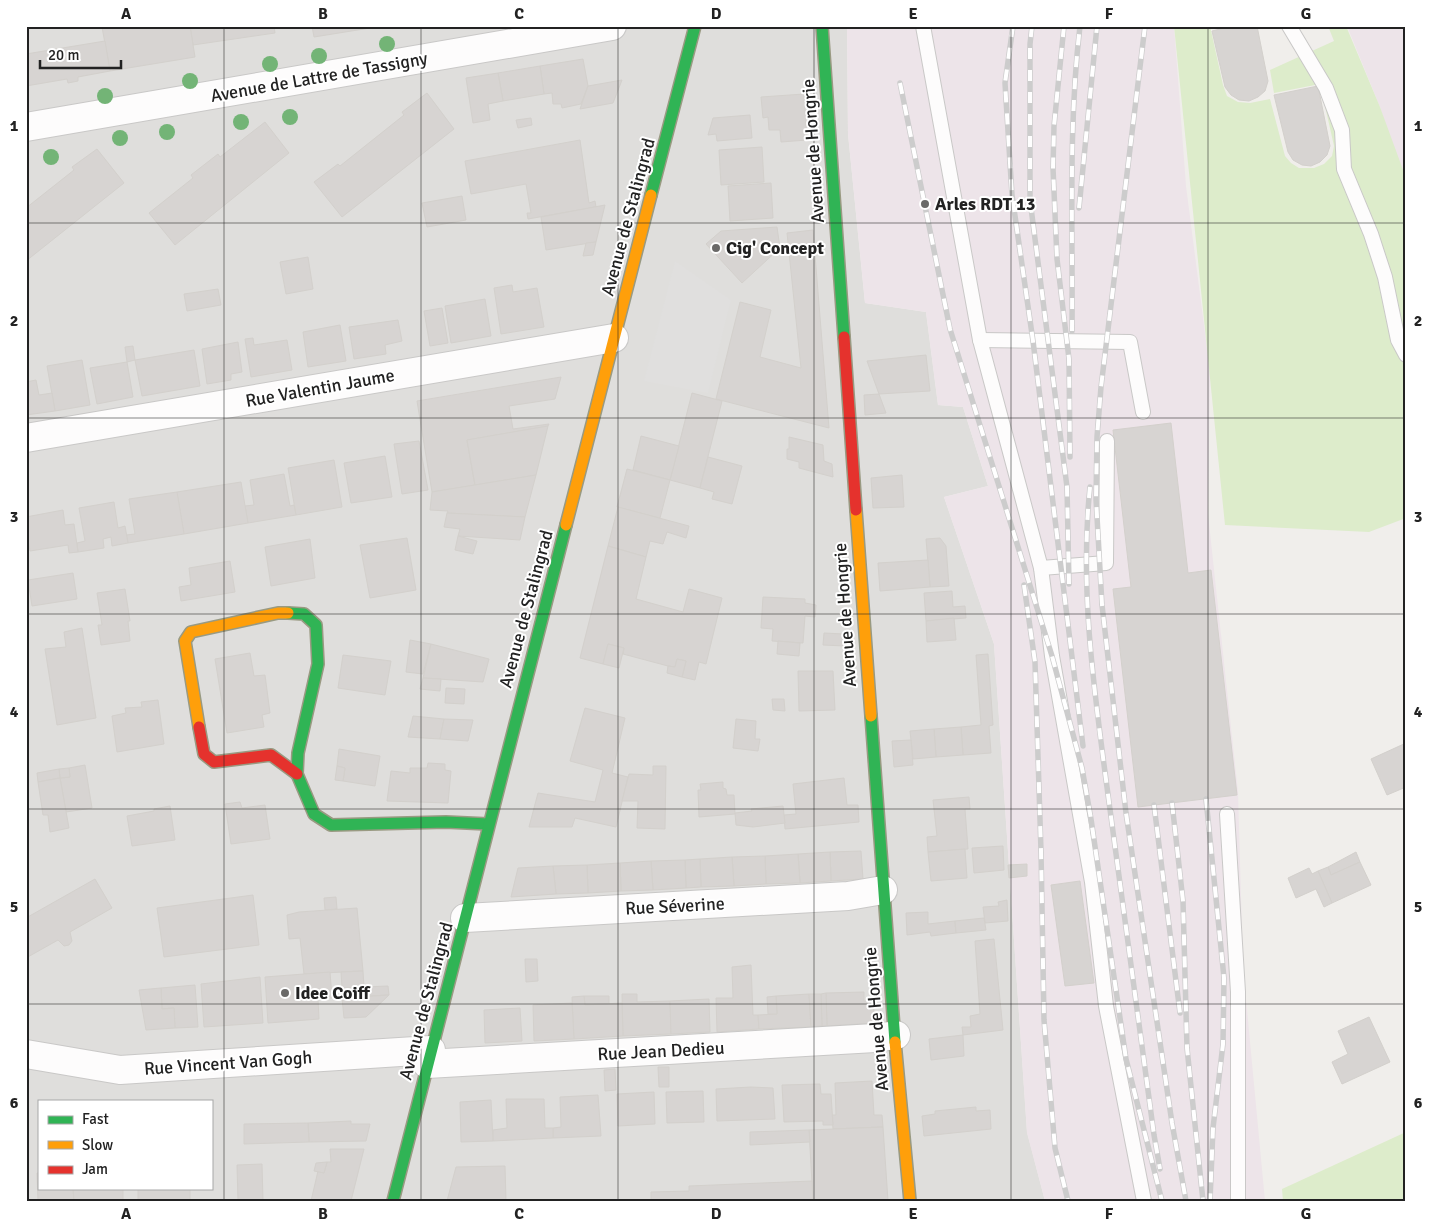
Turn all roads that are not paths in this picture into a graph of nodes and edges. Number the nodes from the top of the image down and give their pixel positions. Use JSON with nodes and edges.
{"nodes":[{"id":1,"x":612,"y":26,"type":"edge"},
{"id":2,"x":822,"y":26,"type":"edge"},
{"id":3,"x":923,"y":26,"type":"edge"},
{"id":4,"x":1289,"y":26,"type":"edge"},
{"id":5,"x":696,"y":30,"type":"edge"},
{"id":6,"x":26,"y":128,"type":"edge"},
{"id":7,"x":614,"y":338,"type":"junction"},
{"id":8,"x":980,"y":340,"type":"junction"},
{"id":9,"x":1406,"y":355,"type":"edge"},
{"id":10,"x":1143,"y":412,"type":"dead end"},
{"id":11,"x":26,"y":438,"type":"edge"},
{"id":12,"x":1107,"y":441,"type":"dead end"},
{"id":13,"x":1042,"y":568,"type":"junction"},
{"id":14,"x":297,"y":774,"type":"junction"},
{"id":15,"x":1227,"y":814,"type":"dead end"},
{"id":16,"x":488,"y":824,"type":"junction"},
{"id":17,"x":884,"y":890,"type":"junction"},
{"id":18,"x":465,"y":918,"type":"junction"},
{"id":19,"x":896,"y":1035,"type":"junction"},
{"id":20,"x":26,"y":1054,"type":"edge"},
{"id":21,"x":429,"y":1057,"type":"junction"},
{"id":22,"x":393,"y":1201,"type":"edge"},
{"id":23,"x":910,"y":1201,"type":"edge"},
{"id":24,"x":1144,"y":1201,"type":"edge"},
{"id":25,"x":1238,"y":1201,"type":"edge"}],
"edges":[{"from":1,"to":6,"type":"street","name":"Avenue de Lattre de Tassigny"},
{"from":2,"to":17,"type":"street","name":"Avenue de Hongrie"},
{"from":3,"to":8,"type":"lane"},
{"from":4,"to":9,"type":"lane"},
{"from":5,"to":7,"type":"street","name":"Avenue de Stalingrad"},
{"from":7,"to":11,"type":"street","name":"Rue Valentin Jaume"},
{"from":7,"to":16,"type":"street","name":"Avenue de Stalingrad"},
{"from":8,"to":10,"type":"lane"},
{"from":8,"to":13,"type":"lane"},
{"from":12,"to":13,"type":"lane"},
{"from":13,"to":24,"type":"lane"},
{"from":14,"to":14,"type":"street"},
{"from":14,"to":16,"type":"street"},
{"from":15,"to":25,"type":"lane"},
{"from":16,"to":18,"type":"street","name":"Avenue de Stalingrad"},
{"from":17,"to":18,"type":"street","name":"Rue Séverine"},
{"from":17,"to":19,"type":"street","name":"Avenue de Hongrie"},
{"from":18,"to":21,"type":"street","name":"Avenue de Stalingrad"},
{"from":19,"to":21,"type":"street","name":"Rue Jean Dedieu"},
{"from":19,"to":23,"type":"street","name":"Avenue de Hongrie"},
{"from":20,"to":21,"type":"street","name":"Rue Vincent Van Gogh"},
{"from":21,"to":22,"type":"street","name":"Avenue de Stalingrad"}]}
